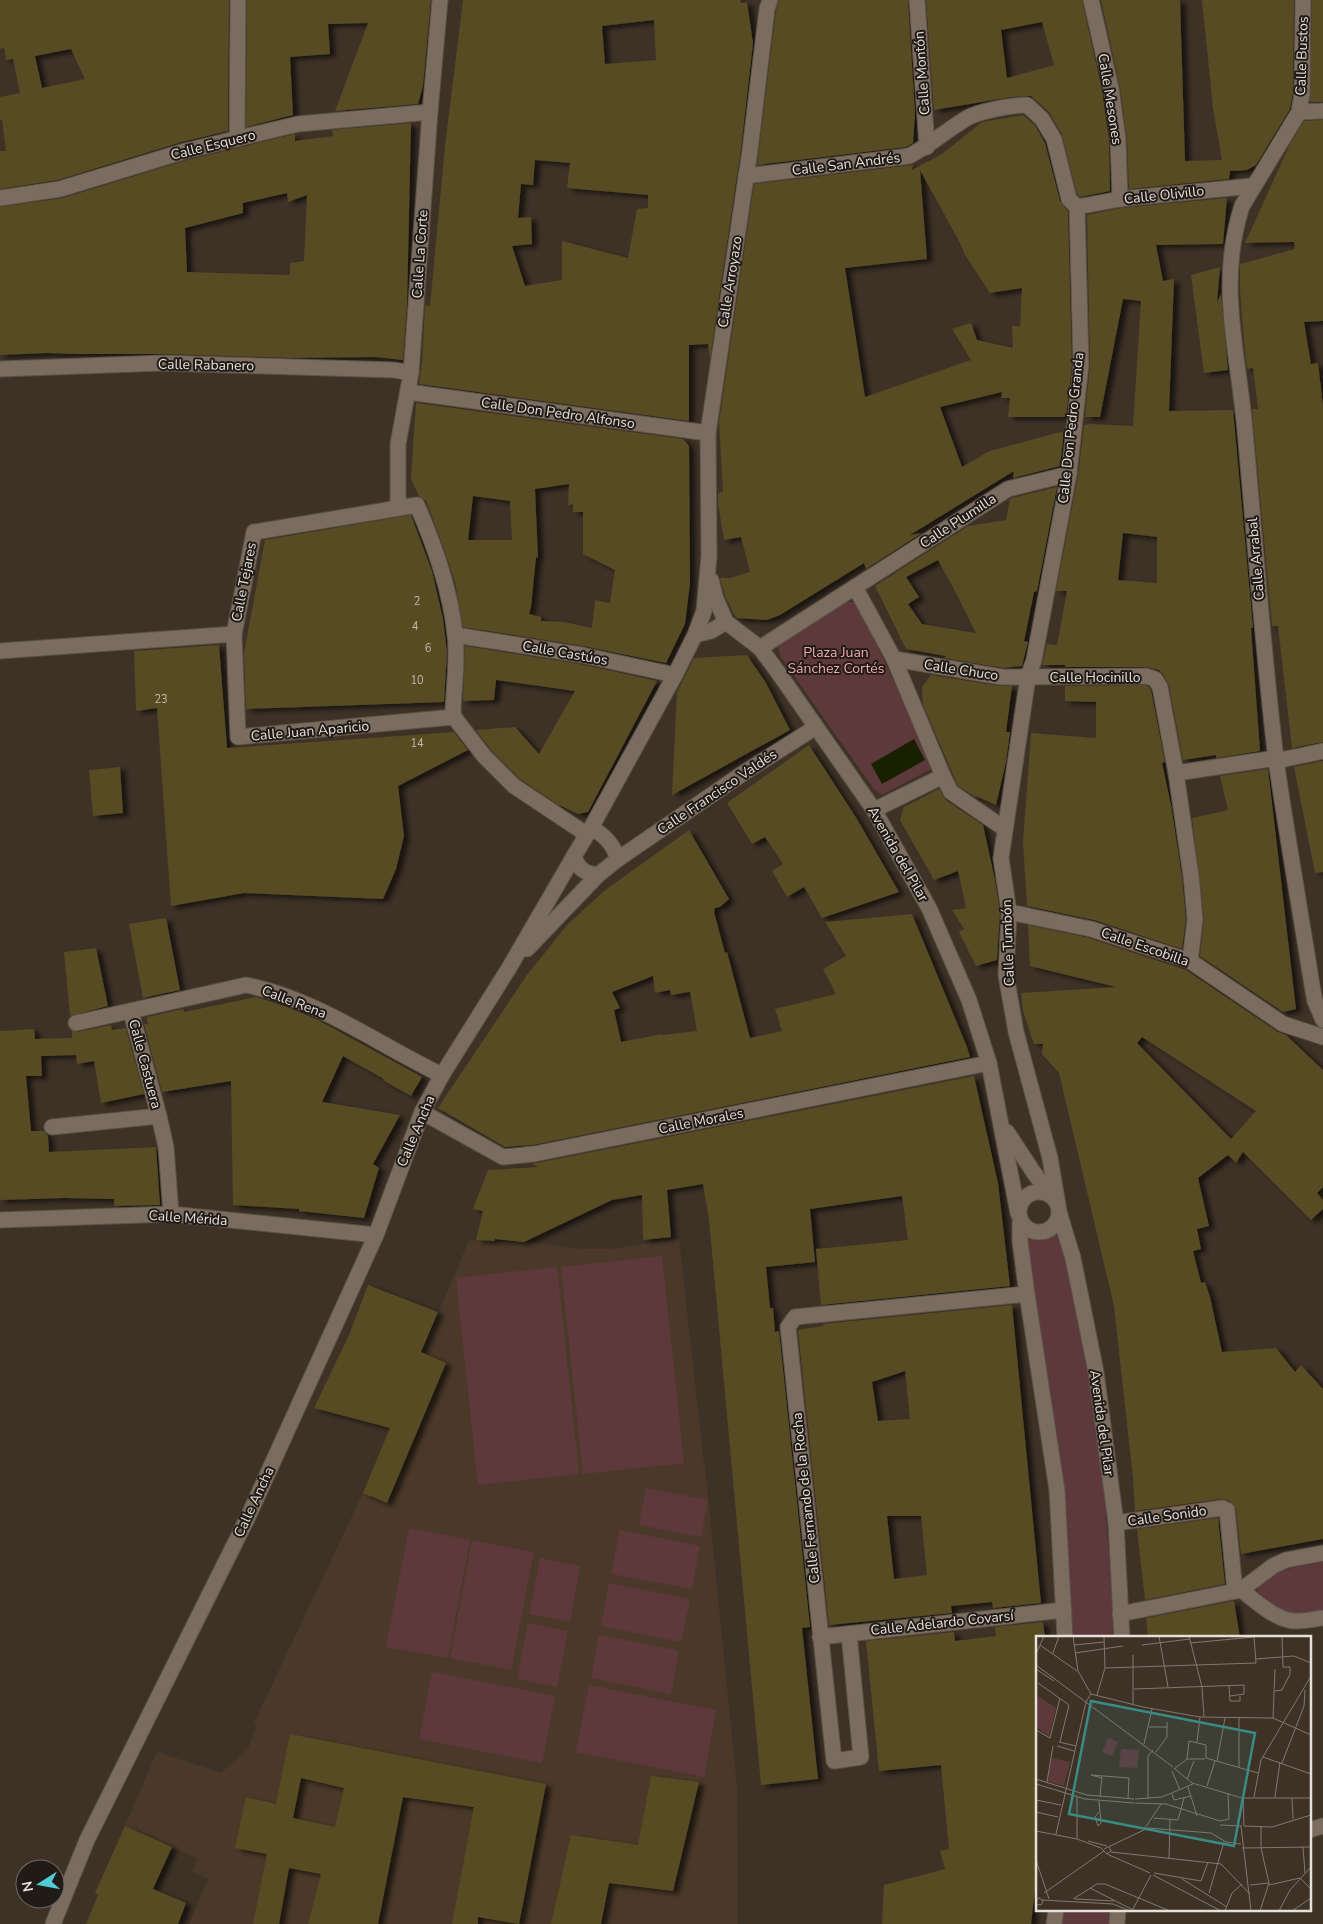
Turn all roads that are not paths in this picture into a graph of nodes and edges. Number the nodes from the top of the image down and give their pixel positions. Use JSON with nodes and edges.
{"nodes":[{"id":1,"x":238,"y":0,"type":"edge"},
{"id":2,"x":440,"y":0,"type":"edge"},
{"id":3,"x":916,"y":0,"type":"edge"},
{"id":4,"x":1091,"y":0,"type":"edge"},
{"id":5,"x":1303,"y":0,"type":"edge"},
{"id":6,"x":767,"y":3,"type":"edge"},
{"id":7,"x":1323,"y":111,"type":"edge"},
{"id":8,"x":430,"y":112,"type":"junction"},
{"id":9,"x":1299,"y":112,"type":"junction"},
{"id":10,"x":237,"y":139,"type":"junction"},
{"id":11,"x":927,"y":147,"type":"junction"},
{"id":12,"x":746,"y":176,"type":"junction"},
{"id":13,"x":1252,"y":186,"type":"junction"},
{"id":14,"x":0,"y":198,"type":"edge"},
{"id":15,"x":1120,"y":199,"type":"junction"},
{"id":16,"x":1077,"y":206,"type":"junction"},
{"id":17,"x":0,"y":370,"type":"edge"},
{"id":18,"x":411,"y":373,"type":"junction"},
{"id":19,"x":408,"y":392,"type":"junction"},
{"id":20,"x":708,"y":433,"type":"junction"},
{"id":21,"x":1069,"y":474,"type":"junction"},
{"id":22,"x":398,"y":508,"type":"junction"},
{"id":23,"x":708,"y":556,"type":"junction"},
{"id":24,"x":855,"y":587,"type":"junction"},
{"id":25,"x":726,"y":622,"type":"junction"},
{"id":26,"x":234,"y":634,"type":"junction"},
{"id":27,"x":455,"y":635,"type":"junction"},
{"id":28,"x":695,"y":635,"type":"junction"},
{"id":29,"x":760,"y":648,"type":"junction"},
{"id":30,"x":0,"y":651,"type":"edge"},
{"id":31,"x":894,"y":658,"type":"junction"},
{"id":32,"x":675,"y":675,"type":"junction"},
{"id":33,"x":1028,"y":677,"type":"junction"},
{"id":34,"x":454,"y":717,"type":"junction"},
{"id":35,"x":816,"y":727,"type":"junction"},
{"id":36,"x":1323,"y":751,"type":"edge"},
{"id":37,"x":1276,"y":761,"type":"junction"},
{"id":38,"x":1176,"y":773,"type":"junction"},
{"id":39,"x":943,"y":776,"type":"junction"},
{"id":40,"x":874,"y":810,"type":"junction"},
{"id":41,"x":1004,"y":829,"type":"junction"},
{"id":42,"x":588,"y":831,"type":"junction"},
{"id":43,"x":574,"y":856,"type":"junction"},
{"id":44,"x":618,"y":859,"type":"junction"},
{"id":45,"x":598,"y":875,"type":"junction"},
{"id":46,"x":1009,"y":912,"type":"junction"},
{"id":47,"x":1190,"y":961,"type":"junction"},
{"id":48,"x":509,"y":968,"type":"junction"},
{"id":49,"x":131,"y":1012,"type":"junction"},
{"id":50,"x":1323,"y":1020,"type":"edge"},
{"id":51,"x":76,"y":1023,"type":"dead end"},
{"id":52,"x":1323,"y":1037,"type":"edge"},
{"id":53,"x":989,"y":1063,"type":"junction"},
{"id":54,"x":442,"y":1074,"type":"junction"},
{"id":55,"x":422,"y":1112,"type":"junction"},
{"id":56,"x":159,"y":1116,"type":"junction"},
{"id":57,"x":1002,"y":1124,"type":"junction"},
{"id":58,"x":52,"y":1127,"type":"dead end"},
{"id":59,"x":1056,"y":1204,"type":"junction"},
{"id":60,"x":172,"y":1214,"type":"junction"},
{"id":61,"x":1019,"y":1218,"type":"junction"},
{"id":62,"x":0,"y":1220,"type":"edge"},
{"id":63,"x":376,"y":1235,"type":"junction"},
{"id":64,"x":1027,"y":1294,"type":"junction"},
{"id":65,"x":1116,"y":1523,"type":"junction"},
{"id":66,"x":1323,"y":1553,"type":"edge"},
{"id":67,"x":1238,"y":1590,"type":"junction"},
{"id":68,"x":1064,"y":1610,"type":"junction"},
{"id":69,"x":1120,"y":1614,"type":"junction"},
{"id":70,"x":1323,"y":1618,"type":"edge"},
{"id":71,"x":849,"y":1634,"type":"junction"},
{"id":72,"x":1065,"y":1636,"type":"edge"},
{"id":73,"x":1122,"y":1636,"type":"edge"},
{"id":74,"x":820,"y":1637,"type":"junction"},
{"id":75,"x":1323,"y":1826,"type":"edge"},
{"id":76,"x":1310,"y":1830,"type":"edge"},
{"id":77,"x":53,"y":1924,"type":"edge"}],
"edges":[{"from":1,"to":10,"type":"street"},
{"from":2,"to":8,"type":"street","name":"Calle La Corte"},
{"from":3,"to":11,"type":"street","name":"Calle Montón"},
{"from":4,"to":15,"type":"street","name":"Calle Mesones"},
{"from":5,"to":9,"type":"street","name":"Calle Bustos"},
{"from":6,"to":12,"type":"street","name":"Calle Arroyazo"},
{"from":7,"to":9,"type":"street"},
{"from":8,"to":10,"type":"street","name":"Calle Esquero"},
{"from":8,"to":18,"type":"street","name":"Calle La Corte"},
{"from":9,"to":13,"type":"street","name":"Calle Arrabal"},
{"from":10,"to":14,"type":"street","name":"Calle Esquero"},
{"from":11,"to":12,"type":"street","name":"Calle San Andrés"},
{"from":11,"to":16,"type":"street","name":"Calle San Andrés"},
{"from":12,"to":20,"type":"street","name":"Calle Arroyazo"},
{"from":13,"to":15,"type":"street","name":"Calle Olivillo"},
{"from":13,"to":37,"type":"street","name":"Calle Arrabal"},
{"from":15,"to":16,"type":"street","name":"Calle Olivillo"},
{"from":16,"to":21,"type":"street","name":"Calle Don Pedro Granda"},
{"from":17,"to":18,"type":"street","name":"Calle Rabanero"},
{"from":18,"to":19,"type":"street","name":"Calle La Corte"},
{"from":19,"to":20,"type":"street","name":"Calle Don Pedro Alfonso"},
{"from":19,"to":22,"type":"street","name":"Calle La Corte"},
{"from":20,"to":23,"type":"street","name":"Calle Arroyazo"},
{"from":21,"to":24,"type":"street","name":"Calle Plumilla"},
{"from":21,"to":33,"type":"street","name":"Calle Don Pedro Granda"},
{"from":22,"to":26,"type":"street","name":"Calle Tejares"},
{"from":22,"to":27,"type":"street"},
{"from":23,"to":25,"type":"street","name":"Calle Arroyazo"},
{"from":23,"to":28,"type":"street","name":"Calle Arroyazo"},
{"from":24,"to":29,"type":"street","name":"Calle Plumilla"},
{"from":24,"to":31,"type":"street"},
{"from":25,"to":28,"type":"street"},
{"from":25,"to":29,"type":"street","name":"Avenida del Pilar"},
{"from":26,"to":30,"type":"street","name":"Calle Tejares"},
{"from":26,"to":34,"type":"street","name":"Calle Juan Aparicio"},
{"from":27,"to":32,"type":"street","name":"Calle Castúos"},
{"from":27,"to":34,"type":"street"},
{"from":28,"to":32,"type":"street"},
{"from":29,"to":35,"type":"street","name":"Avenida del Pilar"},
{"from":31,"to":33,"type":"street","name":"Calle Chuco"},
{"from":31,"to":39,"type":"street"},
{"from":32,"to":42,"type":"street"},
{"from":33,"to":38,"type":"street","name":"Calle Hocinillo"},
{"from":33,"to":41,"type":"street","name":"Calle Tumbón"},
{"from":34,"to":42,"type":"street"},
{"from":35,"to":40,"type":"street","name":"Avenida del Pilar"},
{"from":35,"to":44,"type":"street","name":"Calle Francisco Valdés"},
{"from":36,"to":37,"type":"street"},
{"from":37,"to":38,"type":"street"},
{"from":37,"to":50,"type":"street","name":"Calle Arrabal"},
{"from":38,"to":47,"type":"street","name":"Calle Hocinillo"},
{"from":39,"to":40,"type":"street"},
{"from":39,"to":41,"type":"street"},
{"from":40,"to":53,"type":"street","name":"Avenida del Pilar"},
{"from":41,"to":46,"type":"street","name":"Calle Tumbón"},
{"from":42,"to":43,"type":"street"},
{"from":42,"to":44,"type":"street"},
{"from":43,"to":45,"type":"street"},
{"from":43,"to":48,"type":"street"},
{"from":44,"to":45,"type":"street"},
{"from":45,"to":48,"type":"street"},
{"from":46,"to":47,"type":"street","name":"Calle Escobilla"},
{"from":46,"to":59,"type":"street","name":"Calle Tumbón"},
{"from":47,"to":52,"type":"street","name":"Calle Escobilla"},
{"from":48,"to":54,"type":"street"},
{"from":49,"to":51,"type":"street","name":"Calle Rena"},
{"from":49,"to":54,"type":"street","name":"Calle Rena"},
{"from":49,"to":56,"type":"street","name":"Calle Castuera"},
{"from":53,"to":55,"type":"street","name":"Calle Morales"},
{"from":53,"to":57,"type":"street","name":"Avenida del Pilar"},
{"from":54,"to":55,"type":"street","name":"Calle Ancha"},
{"from":55,"to":63,"type":"street","name":"Calle Ancha"},
{"from":56,"to":58,"type":"street","name":"Calle Castuera"},
{"from":56,"to":60,"type":"street","name":"Calle Castuera"},
{"from":57,"to":59,"type":"street","name":"Avenida del Pilar"},
{"from":57,"to":61,"type":"street","name":"Avenida del Pilar"},
{"from":59,"to":61,"type":"street"},
{"from":59,"to":61,"type":"street"},
{"from":59,"to":65,"type":"street","name":"Avenida del Pilar"},
{"from":60,"to":62,"type":"street","name":"Calle Mérida"},
{"from":60,"to":63,"type":"street","name":"Calle Mérida"},
{"from":61,"to":64,"type":"street","name":"Avenida del Pilar"},
{"from":63,"to":77,"type":"street","name":"Calle Ancha"},
{"from":64,"to":68,"type":"street","name":"Avenida del Pilar"},
{"from":64,"to":74,"type":"street","name":"Calle Fernando de la Rocha"},
{"from":65,"to":67,"type":"street","name":"Calle Sonido"},
{"from":65,"to":69,"type":"street","name":"Avenida del Pilar"},
{"from":66,"to":67,"type":"street"},
{"from":67,"to":69,"type":"street"},
{"from":67,"to":70,"type":"street"},
{"from":68,"to":71,"type":"street","name":"Calle Adelardo Covarsí"},
{"from":68,"to":72,"type":"street","name":"Avenida del Pilar"},
{"from":69,"to":73,"type":"street","name":"Avenida del Pilar"},
{"from":71,"to":74,"type":"street","name":"Calle Adelardo Covarsí"},
{"from":71,"to":74,"type":"street","name":"Calle Fernando de la Rocha"},
{"from":75,"to":76,"type":"street"}]}
